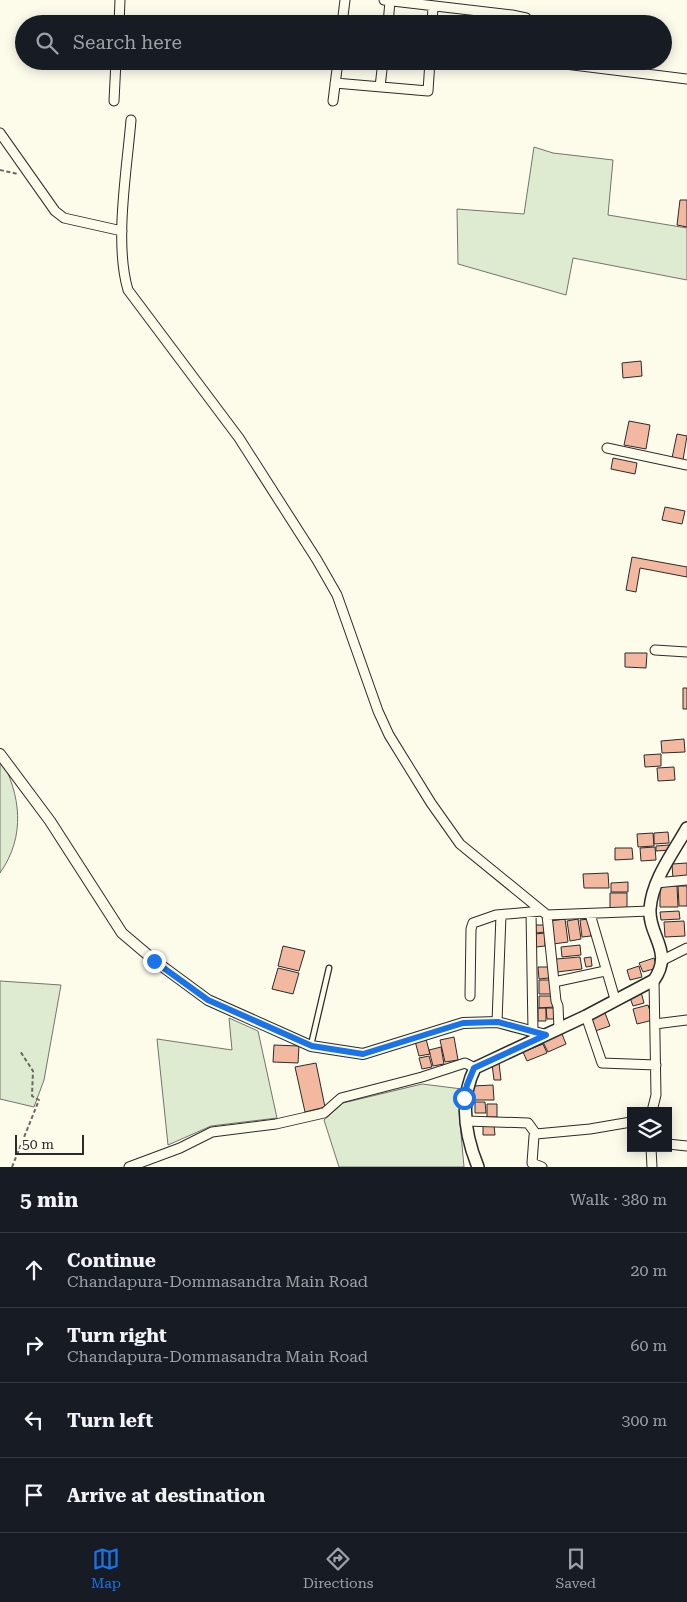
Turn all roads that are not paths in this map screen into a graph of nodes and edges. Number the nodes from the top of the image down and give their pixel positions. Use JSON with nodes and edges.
{"nodes":[{"id":1,"x":120,"y":0,"type":"edge"},
{"id":2,"x":345,"y":0,"type":"edge"},
{"id":3,"x":387,"y":0,"type":"edge"},
{"id":4,"x":414,"y":2,"type":"edge"},
{"id":5,"x":433,"y":6,"type":"junction"},
{"id":6,"x":119,"y":15,"type":"edge"},
{"id":7,"x":343,"y":15,"type":"edge"},
{"id":8,"x":388,"y":15,"type":"edge"},
{"id":9,"x":432,"y":15,"type":"edge"},
{"id":10,"x":512,"y":15,"type":"edge"},
{"id":11,"x":116,"y":70,"type":"edge"},
{"id":12,"x":337,"y":70,"type":"edge"},
{"id":13,"x":382,"y":70,"type":"edge"},
{"id":14,"x":429,"y":70,"type":"edge"},
{"id":15,"x":614,"y":70,"type":"edge"},
{"id":16,"x":687,"y":79,"type":"edge"},
{"id":17,"x":335,"y":83,"type":"junction"},
{"id":18,"x":380,"y":87,"type":"junction"},
{"id":19,"x":114,"y":101,"type":"dead end"},
{"id":20,"x":333,"y":101,"type":"dead end"},
{"id":21,"x":130,"y":120,"type":"dead end"},
{"id":22,"x":0,"y":133,"type":"edge"},
{"id":23,"x":122,"y":231,"type":"junction"},
{"id":24,"x":607,"y":448,"type":"dead end"},
{"id":25,"x":687,"y":465,"type":"edge"},
{"id":26,"x":655,"y":650,"type":"dead end"},
{"id":27,"x":687,"y":652,"type":"edge"},
{"id":28,"x":0,"y":754,"type":"edge"},
{"id":29,"x":687,"y":828,"type":"edge"},
{"id":30,"x":687,"y":880,"type":"edge"},
{"id":31,"x":656,"y":883,"type":"junction"},
{"id":32,"x":650,"y":911,"type":"junction"},
{"id":33,"x":531,"y":912,"type":"junction"},
{"id":34,"x":544,"y":913,"type":"junction"},
{"id":35,"x":590,"y":914,"type":"junction"},
{"id":36,"x":501,"y":915,"type":"junction"},
{"id":37,"x":687,"y":948,"type":"edge"},
{"id":38,"x":663,"y":960,"type":"junction"},
{"id":39,"x":329,"y":968,"type":"dead end"},
{"id":40,"x":606,"y":971,"type":"junction"},
{"id":41,"x":654,"y":980,"type":"junction"},
{"id":42,"x":554,"y":982,"type":"junction"},
{"id":43,"x":470,"y":996,"type":"dead end"},
{"id":44,"x":615,"y":999,"type":"junction"},
{"id":45,"x":586,"y":1016,"type":"junction"},
{"id":46,"x":687,"y":1020,"type":"edge"},
{"id":47,"x":498,"y":1022,"type":"junction"},
{"id":48,"x":655,"y":1024,"type":"junction"},
{"id":49,"x":559,"y":1029,"type":"junction"},
{"id":50,"x":534,"y":1031,"type":"junction"},
{"id":51,"x":546,"y":1035,"type":"junction"},
{"id":52,"x":312,"y":1046,"type":"junction"},
{"id":53,"x":656,"y":1065,"type":"junction"},
{"id":54,"x":474,"y":1068,"type":"junction"},
{"id":55,"x":653,"y":1107,"type":"edge"},
{"id":56,"x":466,"y":1120,"type":"junction"},
{"id":57,"x":627,"y":1123,"type":"edge"},
{"id":58,"x":536,"y":1134,"type":"junction"},
{"id":59,"x":672,"y":1144,"type":"edge"},
{"id":60,"x":687,"y":1146,"type":"edge"},
{"id":61,"x":652,"y":1152,"type":"edge"},
{"id":62,"x":129,"y":1167,"type":"edge"},
{"id":63,"x":478,"y":1167,"type":"edge"},
{"id":64,"x":542,"y":1167,"type":"edge"},
{"id":65,"x":652,"y":1167,"type":"edge"}],
"edges":[{"from":1,"to":6,"type":"street"},
{"from":2,"to":7,"type":"street"},
{"from":3,"to":4,"type":"street"},
{"from":3,"to":8,"type":"street"},
{"from":4,"to":5,"type":"street"},
{"from":5,"to":9,"type":"street"},
{"from":5,"to":10,"type":"street"},
{"from":11,"to":19,"type":"street"},
{"from":12,"to":17,"type":"street"},
{"from":13,"to":18,"type":"street"},
{"from":14,"to":18,"type":"street"},
{"from":15,"to":16,"type":"street"},
{"from":17,"to":18,"type":"street"},
{"from":17,"to":20,"type":"street"},
{"from":21,"to":23,"type":"street"},
{"from":22,"to":23,"type":"street"},
{"from":23,"to":34,"type":"street"},
{"from":24,"to":25,"type":"street"},
{"from":26,"to":27,"type":"street"},
{"from":28,"to":52,"type":"street"},
{"from":29,"to":31,"type":"main road"},
{"from":30,"to":31,"type":"street"},
{"from":31,"to":32,"type":"main road"},
{"from":32,"to":35,"type":"street"},
{"from":32,"to":38,"type":"main road"},
{"from":33,"to":34,"type":"street"},
{"from":33,"to":36,"type":"street"},
{"from":33,"to":50,"type":"street"},
{"from":34,"to":35,"type":"street"},
{"from":34,"to":42,"type":"street"},
{"from":35,"to":40,"type":"street"},
{"from":36,"to":43,"type":"street"},
{"from":36,"to":47,"type":"street"},
{"from":37,"to":38,"type":"street"},
{"from":38,"to":41,"type":"main road"},
{"from":39,"to":52,"type":"lane"},
{"from":40,"to":42,"type":"street"},
{"from":40,"to":44,"type":"street"},
{"from":41,"to":44,"type":"main road"},
{"from":41,"to":48,"type":"street"},
{"from":42,"to":49,"type":"street"},
{"from":44,"to":45,"type":"main road"},
{"from":45,"to":49,"type":"main road"},
{"from":45,"to":53,"type":"street"},
{"from":46,"to":48,"type":"street"},
{"from":47,"to":50,"type":"street"},
{"from":47,"to":52,"type":"street"},
{"from":48,"to":53,"type":"street"},
{"from":49,"to":51,"type":"main road"},
{"from":50,"to":51,"type":"street"},
{"from":51,"to":54,"type":"main road"},
{"from":53,"to":55,"type":"street"},
{"from":54,"to":56,"type":"main road"},
{"from":54,"to":62,"type":"street"},
{"from":56,"to":58,"type":"street"},
{"from":56,"to":63,"type":"main road"},
{"from":57,"to":58,"type":"street"},
{"from":58,"to":64,"type":"street"},
{"from":59,"to":60,"type":"street"},
{"from":61,"to":65,"type":"street"}]}
